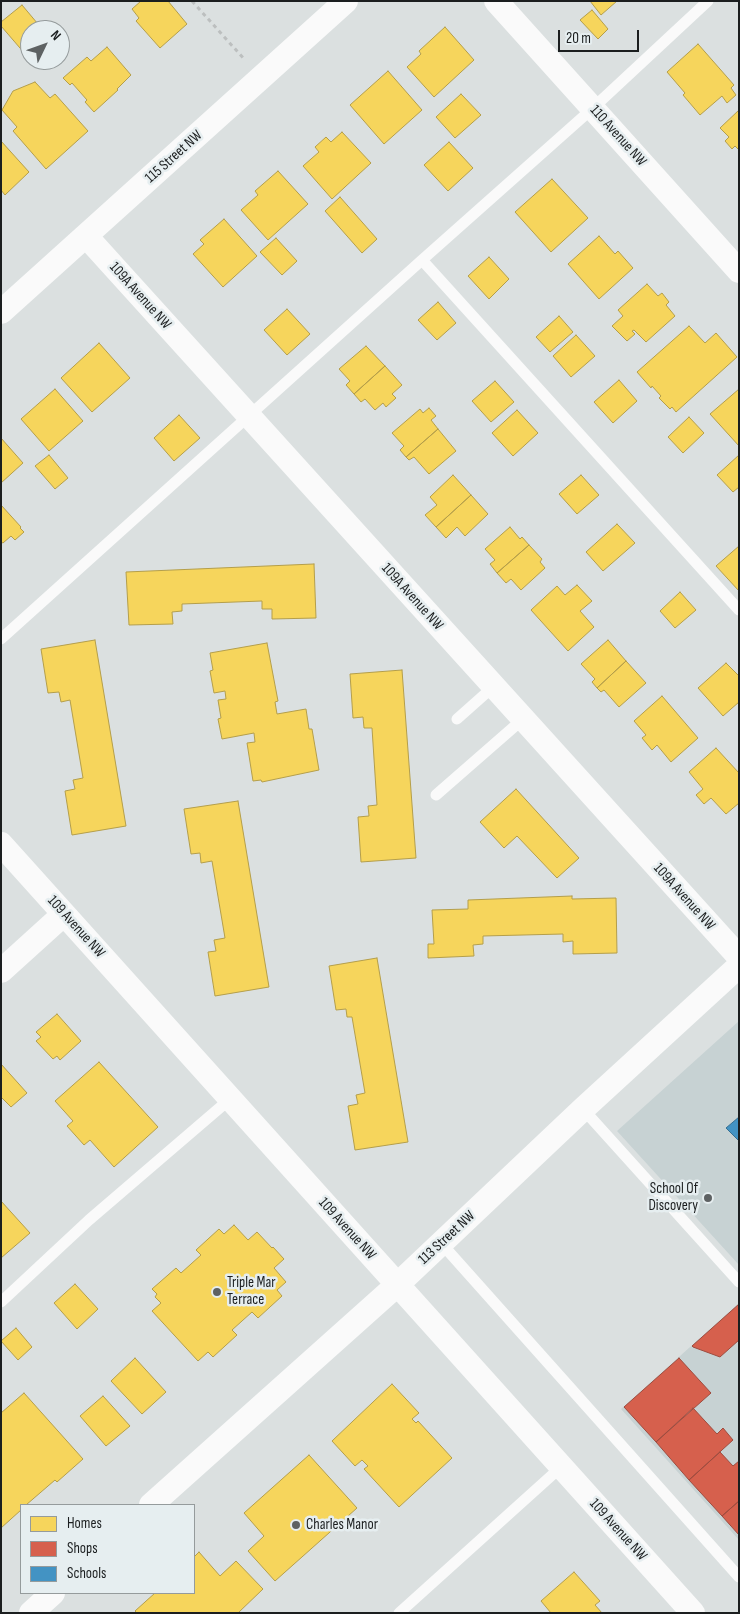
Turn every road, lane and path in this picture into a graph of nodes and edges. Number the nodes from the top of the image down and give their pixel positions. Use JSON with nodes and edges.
{"nodes":[{"id":1,"x":192,"y":1,"type":"edge"},
{"id":2,"x":346,"y":1,"type":"edge"},
{"id":3,"x":496,"y":1,"type":"edge"},
{"id":4,"x":708,"y":1,"type":"edge"},
{"id":5,"x":246,"y":61,"type":"dead end"},
{"id":6,"x":592,"y":108,"type":"junction"},
{"id":7,"x":86,"y":236,"type":"junction"},
{"id":8,"x":422,"y":260,"type":"junction"},
{"id":9,"x":739,"y":270,"type":"edge"},
{"id":10,"x":1,"y":312,"type":"edge"},
{"id":11,"x":249,"y":416,"type":"junction"},
{"id":12,"x":739,"y":610,"type":"edge"},
{"id":13,"x":1,"y":639,"type":"edge"},
{"id":14,"x":493,"y":687,"type":"junction"},
{"id":15,"x":458,"y":719,"type":"dead end"},
{"id":16,"x":523,"y":719,"type":"junction"},
{"id":17,"x":436,"y":795,"type":"dead end"},
{"id":18,"x":1,"y":844,"type":"edge"},
{"id":19,"x":64,"y":914,"type":"junction"},
{"id":20,"x":739,"y":957,"type":"edge"},
{"id":21,"x":739,"y":966,"type":"edge"},
{"id":22,"x":1,"y":971,"type":"edge"},
{"id":23,"x":230,"y":1099,"type":"junction"},
{"id":24,"x":583,"y":1109,"type":"junction"},
{"id":25,"x":441,"y":1244,"type":"junction"},
{"id":26,"x":739,"y":1282,"type":"edge"},
{"id":27,"x":397,"y":1285,"type":"junction"},
{"id":28,"x":1,"y":1302,"type":"edge"},
{"id":29,"x":561,"y":1467,"type":"junction"},
{"id":30,"x":152,"y":1504,"type":"edge"},
{"id":31,"x":739,"y":1577,"type":"edge"},
{"id":32,"x":52,"y":1594,"type":"edge"},
{"id":33,"x":31,"y":1613,"type":"edge"},
{"id":34,"x":399,"y":1613,"type":"edge"},
{"id":35,"x":693,"y":1613,"type":"edge"}],
"edges":[{"from":1,"to":5,"type":"path"},
{"from":2,"to":7,"type":"street","name":"115 Street NW"},
{"from":3,"to":6,"type":"street","name":"110 Avenue NW"},
{"from":4,"to":6,"type":"lane"},
{"from":6,"to":8,"type":"lane"},
{"from":6,"to":9,"type":"street","name":"110 Avenue NW"},
{"from":7,"to":10,"type":"street","name":"115 Street NW"},
{"from":7,"to":11,"type":"street","name":"109A Avenue NW"},
{"from":8,"to":11,"type":"lane"},
{"from":8,"to":12,"type":"lane"},
{"from":11,"to":13,"type":"lane"},
{"from":11,"to":14,"type":"street","name":"109A Avenue NW"},
{"from":14,"to":15,"type":"lane"},
{"from":14,"to":16,"type":"street","name":"109A Avenue NW"},
{"from":16,"to":17,"type":"lane"},
{"from":16,"to":20,"type":"street","name":"109A Avenue NW"},
{"from":18,"to":19,"type":"street","name":"109 Avenue NW"},
{"from":19,"to":22,"type":"street"},
{"from":19,"to":23,"type":"street","name":"109 Avenue NW"},
{"from":21,"to":24,"type":"street","name":"113 Street NW"},
{"from":23,"to":27,"type":"street","name":"109 Avenue NW"},
{"from":23,"to":28,"type":"lane"},
{"from":24,"to":25,"type":"street","name":"113 Street NW"},
{"from":24,"to":26,"type":"lane"},
{"from":25,"to":27,"type":"street","name":"113 Street NW"},
{"from":25,"to":31,"type":"lane"},
{"from":27,"to":29,"type":"street","name":"109 Avenue NW"},
{"from":27,"to":30,"type":"street","name":"113 Street NW"},
{"from":29,"to":34,"type":"lane"},
{"from":29,"to":35,"type":"street","name":"109 Avenue NW"},
{"from":32,"to":33,"type":"street"}]}
